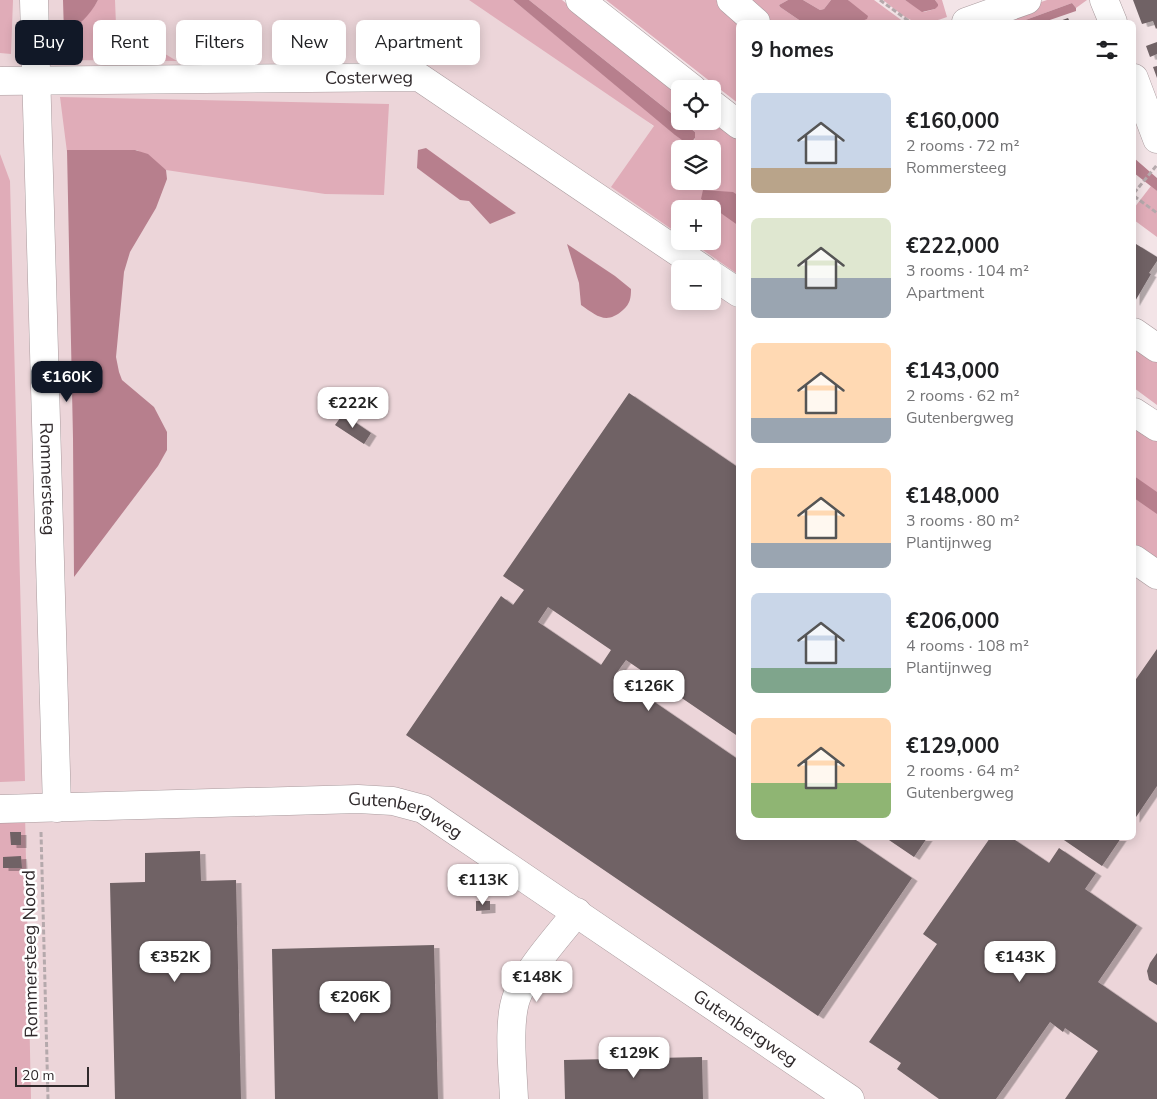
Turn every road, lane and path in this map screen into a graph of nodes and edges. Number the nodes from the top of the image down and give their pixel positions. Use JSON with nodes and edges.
{"nodes":[{"id":1,"x":34,"y":0,"type":"edge"},
{"id":2,"x":580,"y":0,"type":"edge"},
{"id":3,"x":731,"y":0,"type":"edge"},
{"id":4,"x":880,"y":0,"type":"edge"},
{"id":5,"x":1027,"y":0,"type":"edge"},
{"id":6,"x":1104,"y":0,"type":"edge"},
{"id":7,"x":754,"y":20,"type":"edge"},
{"id":8,"x":907,"y":20,"type":"edge"},
{"id":9,"x":972,"y":20,"type":"edge"},
{"id":10,"x":1112,"y":20,"type":"edge"},
{"id":11,"x":36,"y":79,"type":"junction"},
{"id":12,"x":682,"y":80,"type":"edge"},
{"id":13,"x":0,"y":81,"type":"edge"},
{"id":14,"x":1136,"y":83,"type":"edge"},
{"id":15,"x":721,"y":111,"type":"edge"},
{"id":16,"x":736,"y":123,"type":"edge"},
{"id":17,"x":1157,"y":139,"type":"edge"},
{"id":18,"x":1153,"y":168,"type":"dead end"},
{"id":19,"x":1136,"y":191,"type":"edge"},
{"id":20,"x":1136,"y":197,"type":"edge"},
{"id":21,"x":1157,"y":213,"type":"edge"},
{"id":22,"x":690,"y":260,"type":"edge"},
{"id":23,"x":721,"y":281,"type":"edge"},
{"id":24,"x":736,"y":291,"type":"edge"},
{"id":25,"x":1136,"y":333,"type":"edge"},
{"id":26,"x":1157,"y":348,"type":"edge"},
{"id":27,"x":1136,"y":413,"type":"edge"},
{"id":28,"x":1157,"y":428,"type":"edge"},
{"id":29,"x":1136,"y":560,"type":"edge"},
{"id":30,"x":1157,"y":575,"type":"edge"},
{"id":31,"x":49,"y":808,"type":"junction"},
{"id":32,"x":0,"y":809,"type":"edge"},
{"id":33,"x":577,"y":912,"type":"junction"},
{"id":34,"x":48,"y":1099,"type":"edge"},
{"id":35,"x":514,"y":1099,"type":"edge"},
{"id":36,"x":850,"y":1099,"type":"edge"}],
"edges":[{"from":1,"to":11,"type":"street","name":"Rommersteeg"},
{"from":2,"to":12,"type":"street"},
{"from":3,"to":7,"type":"street"},
{"from":4,"to":8,"type":"path"},
{"from":5,"to":9,"type":"street"},
{"from":6,"to":10,"type":"street"},
{"from":11,"to":13,"type":"street","name":"Costerweg"},
{"from":11,"to":22,"type":"street","name":"Costerweg"},
{"from":11,"to":31,"type":"street","name":"Rommersteeg"},
{"from":14,"to":17,"type":"street"},
{"from":15,"to":16,"type":"street"},
{"from":18,"to":19,"type":"path"},
{"from":20,"to":21,"type":"path"},
{"from":23,"to":24,"type":"street"},
{"from":25,"to":26,"type":"street"},
{"from":27,"to":28,"type":"street"},
{"from":29,"to":30,"type":"street"},
{"from":31,"to":32,"type":"street","name":"Gutenbergweg"},
{"from":31,"to":33,"type":"street","name":"Gutenbergweg"},
{"from":31,"to":34,"type":"path","name":"Rommersteeg Noord"},
{"from":33,"to":35,"type":"street"},
{"from":33,"to":36,"type":"street","name":"Gutenbergweg"}]}
